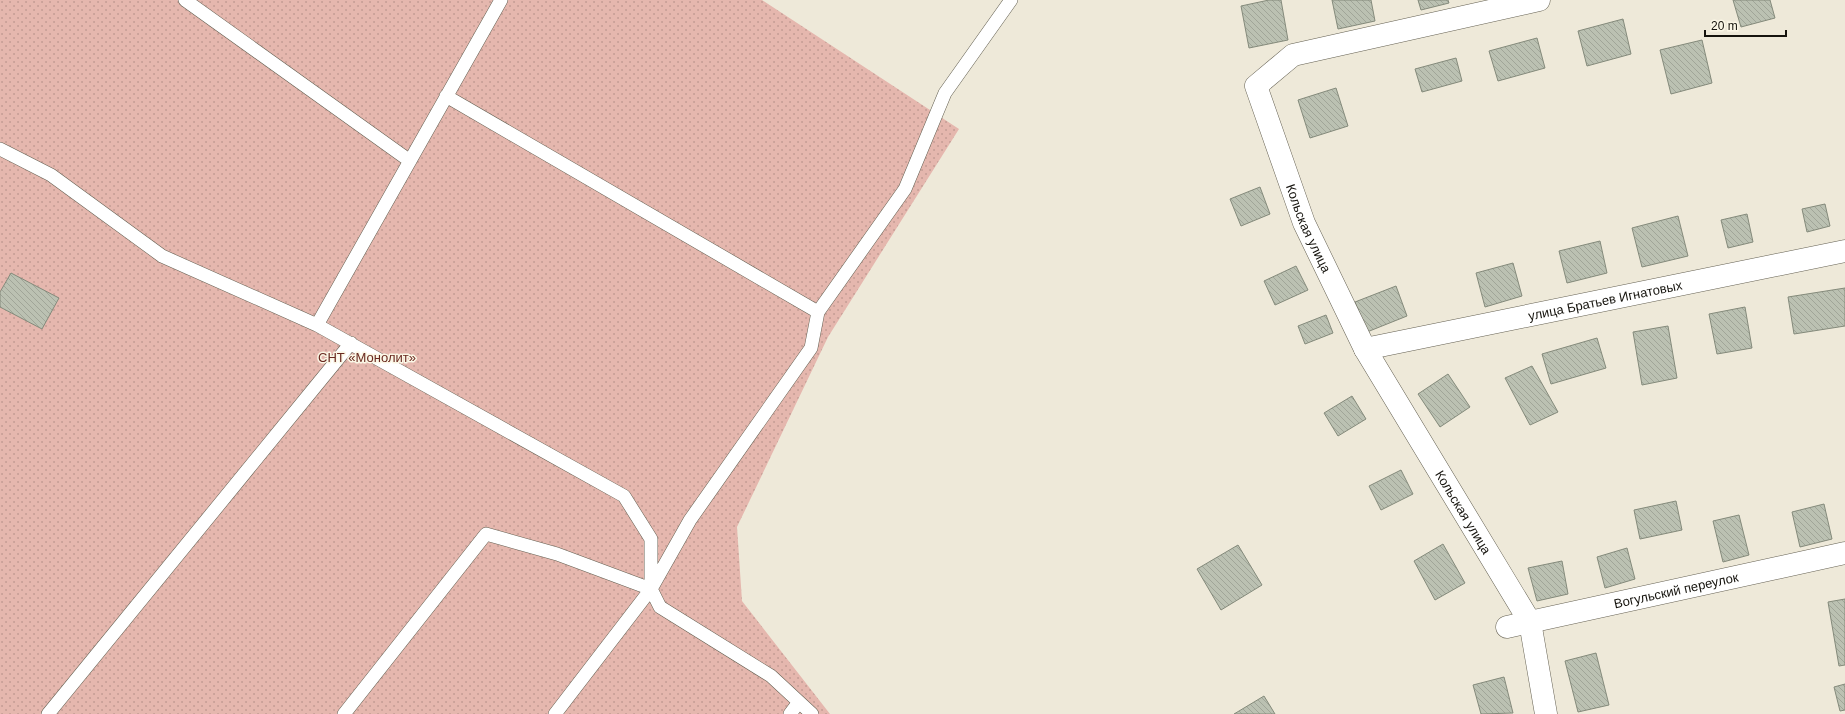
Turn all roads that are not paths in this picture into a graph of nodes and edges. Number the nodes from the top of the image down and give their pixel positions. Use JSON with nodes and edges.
{"nodes":[{"id":1,"x":185,"y":0,"type":"edge"},
{"id":2,"x":500,"y":0,"type":"edge"},
{"id":3,"x":1011,"y":0,"type":"edge"},
{"id":4,"x":1539,"y":0,"type":"edge"},
{"id":5,"x":446,"y":96,"type":"junction"},
{"id":6,"x":0,"y":149,"type":"edge"},
{"id":7,"x":410,"y":161,"type":"junction"},
{"id":8,"x":1845,"y":251,"type":"edge"},
{"id":9,"x":818,"y":312,"type":"junction"},
{"id":10,"x":317,"y":325,"type":"junction"},
{"id":11,"x":351,"y":344,"type":"junction"},
{"id":12,"x":1365,"y":349,"type":"junction"},
{"id":13,"x":1845,"y":554,"type":"edge"},
{"id":14,"x":651,"y":589,"type":"junction"},
{"id":15,"x":1530,"y":622,"type":"junction"},
{"id":16,"x":1507,"y":626,"type":"dead end"},
{"id":17,"x":799,"y":702,"type":"junction"},
{"id":18,"x":48,"y":714,"type":"edge"},
{"id":19,"x":344,"y":714,"type":"edge"},
{"id":20,"x":555,"y":714,"type":"edge"},
{"id":21,"x":790,"y":714,"type":"edge"},
{"id":22,"x":812,"y":714,"type":"edge"},
{"id":23,"x":1546,"y":714,"type":"edge"}],
"edges":[{"from":1,"to":7,"type":"lane"},
{"from":2,"to":5,"type":"lane"},
{"from":3,"to":9,"type":"lane"},
{"from":4,"to":12,"type":"street","name":"Кольская улица"},
{"from":5,"to":7,"type":"lane"},
{"from":5,"to":9,"type":"lane"},
{"from":6,"to":10,"type":"lane"},
{"from":7,"to":10,"type":"lane"},
{"from":8,"to":12,"type":"street","name":"улица Братьев Игнатовых"},
{"from":9,"to":14,"type":"lane"},
{"from":10,"to":11,"type":"lane"},
{"from":11,"to":14,"type":"lane"},
{"from":11,"to":18,"type":"lane"},
{"from":12,"to":15,"type":"street","name":"Кольская улица"},
{"from":13,"to":15,"type":"street","name":"Вогульский переулок"},
{"from":14,"to":17,"type":"lane"},
{"from":14,"to":19,"type":"lane"},
{"from":14,"to":20,"type":"lane"},
{"from":15,"to":16,"type":"street","name":"Вогульский переулок"},
{"from":15,"to":23,"type":"street"},
{"from":17,"to":21,"type":"lane"},
{"from":17,"to":22,"type":"lane"}]}
